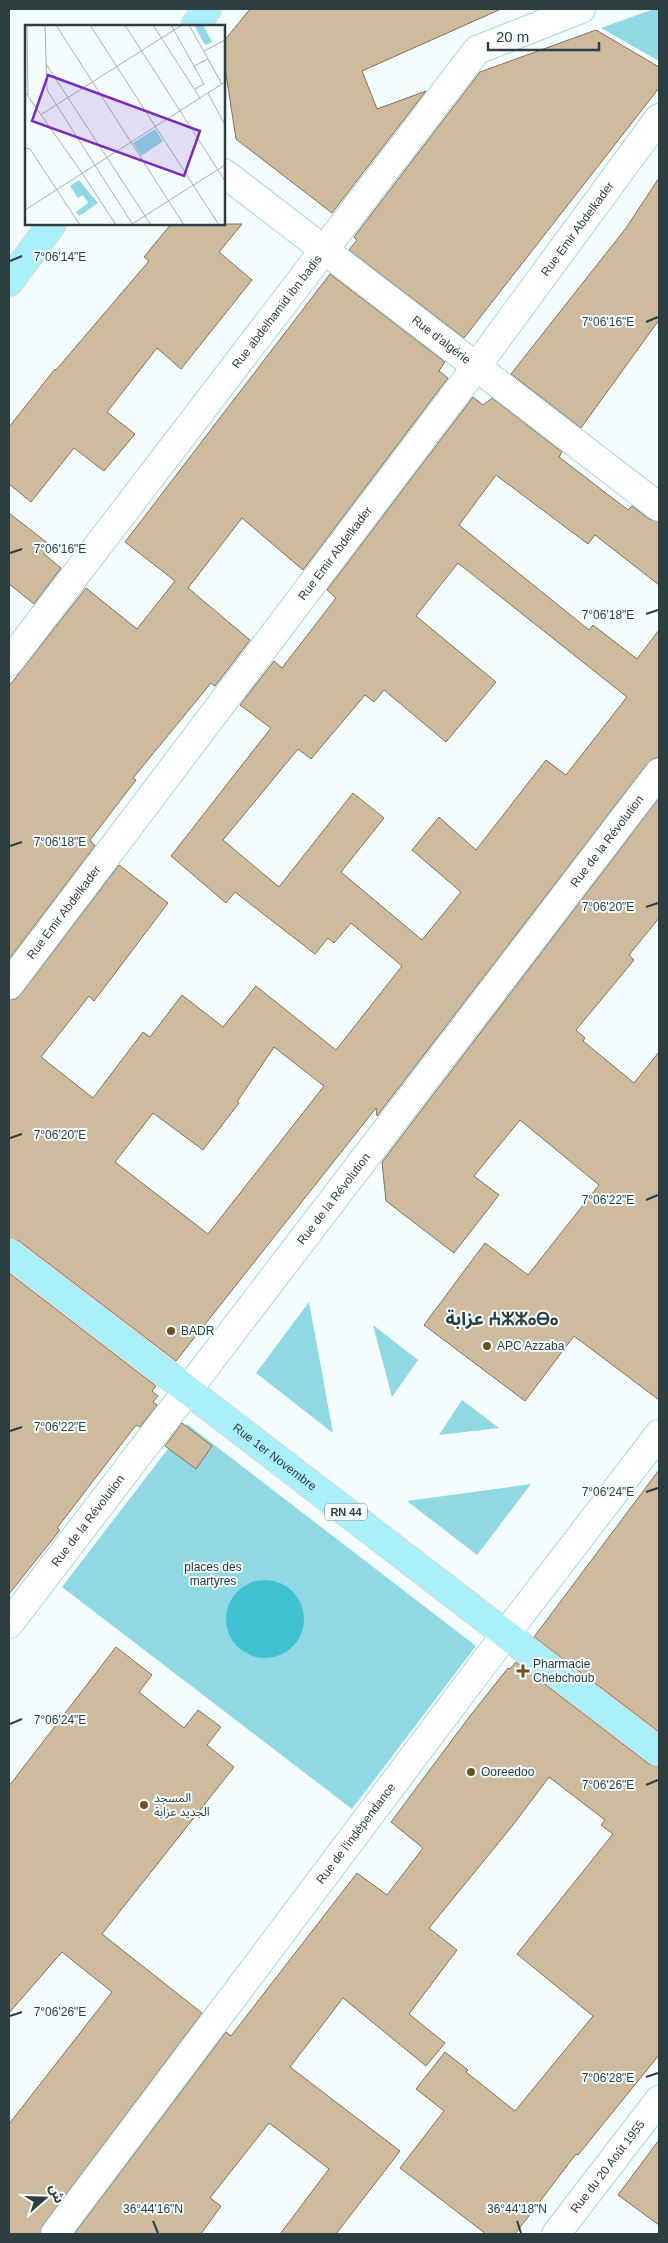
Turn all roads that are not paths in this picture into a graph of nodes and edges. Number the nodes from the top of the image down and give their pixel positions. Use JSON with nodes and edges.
{"nodes":[{"id":1,"x":207,"y":9,"type":"edge"},
{"id":2,"x":581,"y":9,"type":"edge"},
{"id":3,"x":196,"y":25,"type":"edge"},
{"id":4,"x":659,"y":118,"type":"edge"},
{"id":5,"x":225,"y":174,"type":"edge"},
{"id":6,"x":51,"y":225,"type":"edge"},
{"id":7,"x":324,"y":250,"type":"junction"},
{"id":8,"x":9,"y":282,"type":"edge"},
{"id":9,"x":476,"y":367,"type":"junction"},
{"id":10,"x":659,"y":508,"type":"edge"},
{"id":11,"x":9,"y":662,"type":"edge"},
{"id":12,"x":659,"y":773,"type":"edge"},
{"id":13,"x":9,"y":985,"type":"edge"},
{"id":14,"x":9,"y":1253,"type":"edge"},
{"id":15,"x":187,"y":1389,"type":"junction"},
{"id":16,"x":659,"y":1434,"type":"edge"},
{"id":17,"x":9,"y":1624,"type":"edge"},
{"id":18,"x":505,"y":1635,"type":"junction"},
{"id":19,"x":659,"y":1752,"type":"edge"},
{"id":20,"x":659,"y":2100,"type":"edge"},
{"id":21,"x":55,"y":2234,"type":"edge"},
{"id":22,"x":556,"y":2234,"type":"edge"}],
"edges":[{"from":1,"to":3,"type":"main road"},
{"from":2,"to":7,"type":"street","name":"Rue abdelhamid ibn badis"},
{"from":4,"to":9,"type":"street","name":"Rue Emir Abdelkader"},
{"from":5,"to":7,"type":"street","name":"Rue d'algérie"},
{"from":6,"to":8,"type":"main road"},
{"from":7,"to":9,"type":"street","name":"Rue d'algérie"},
{"from":7,"to":11,"type":"street","name":"Rue abdelhamid ibn badis"},
{"from":9,"to":10,"type":"street","name":"Rue d'algérie"},
{"from":9,"to":13,"type":"street","name":"Rue Emir Abdelkader"},
{"from":12,"to":15,"type":"street","name":"Rue de la Révolution"},
{"from":14,"to":15,"type":"main road","name":"Rue 1er Novembre","number":"RN 44"},
{"from":15,"to":17,"type":"street","name":"Rue de la Révolution"},
{"from":15,"to":18,"type":"main road","name":"Rue 1er Novembre","number":"RN 44"},
{"from":16,"to":18,"type":"street","name":"Rue de l'indépendance"},
{"from":18,"to":19,"type":"main road","name":"Rue 1er Novembre","number":"RN 44"},
{"from":18,"to":21,"type":"street","name":"Rue de l'indépendance"},
{"from":20,"to":22,"type":"street","name":"Rue du 20 Août 1955"}]}
